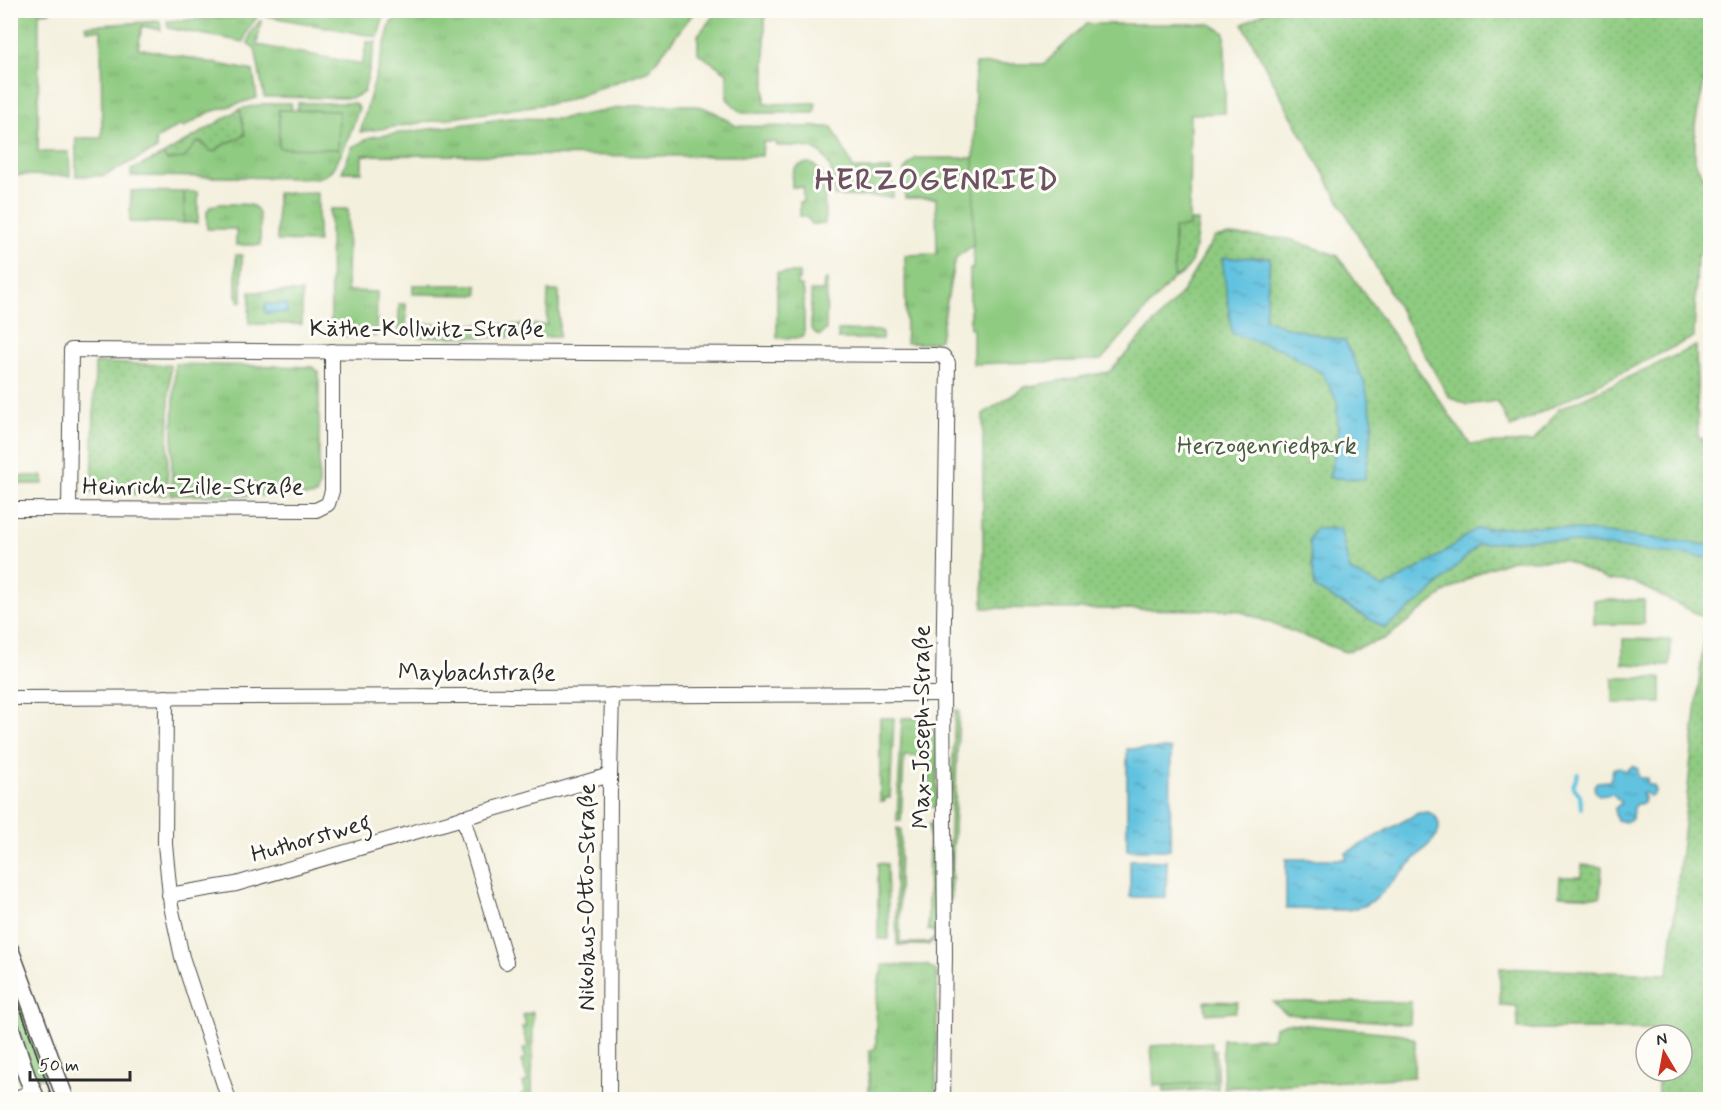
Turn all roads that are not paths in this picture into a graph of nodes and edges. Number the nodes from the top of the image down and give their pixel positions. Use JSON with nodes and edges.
{"nodes":[{"id":1,"x":332,"y":351,"type":"junction"},
{"id":2,"x":943,"y":356,"type":"joint"},
{"id":3,"x":10,"y":509,"type":"edge"},
{"id":4,"x":69,"y":509,"type":"junction"},
{"id":5,"x":943,"y":694,"type":"junction"},
{"id":6,"x":612,"y":695,"type":"junction"},
{"id":7,"x":166,"y":697,"type":"junction"},
{"id":8,"x":10,"y":698,"type":"edge"},
{"id":9,"x":610,"y":775,"type":"junction"},
{"id":10,"x":463,"y":817,"type":"junction"},
{"id":11,"x":170,"y":895,"type":"junction"},
{"id":12,"x":10,"y":949,"type":"edge"},
{"id":13,"x":506,"y":963,"type":"dead end"},
{"id":14,"x":10,"y":1024,"type":"edge"},
{"id":15,"x":35,"y":1095,"type":"edge"},
{"id":16,"x":16,"y":1100,"type":"edge"},
{"id":17,"x":60,"y":1100,"type":"edge"},
{"id":18,"x":66,"y":1100,"type":"edge"},
{"id":19,"x":229,"y":1100,"type":"edge"},
{"id":20,"x":609,"y":1100,"type":"edge"},
{"id":21,"x":943,"y":1100,"type":"edge"}],
"edges":[{"from":1,"to":2,"type":"street","name":"Käthe-Kollwitz-Straße"},
{"from":1,"to":4,"type":"street","name":"Heinrich-Zille-Straße"},
{"from":1,"to":4,"type":"street","name":"Käthe-Kollwitz-Straße"},
{"from":2,"to":5,"type":"street","name":"Max-Joseph-Straße"},
{"from":3,"to":4,"type":"street","name":"Heinrich-Zille-Straße"},
{"from":5,"to":6,"type":"street","name":"Maybachstraße"},
{"from":5,"to":21,"type":"street","name":"Max-Joseph-Straße"},
{"from":6,"to":7,"type":"street","name":"Maybachstraße"},
{"from":6,"to":9,"type":"street","name":"Nikolaus-Otto-Straße"},
{"from":7,"to":8,"type":"street","name":"Maybachstraße"},
{"from":7,"to":11,"type":"street"},
{"from":9,"to":10,"type":"street","name":"Huthorstweg"},
{"from":9,"to":20,"type":"street","name":"Nikolaus-Otto-Straße"},
{"from":10,"to":11,"type":"street","name":"Huthorstweg"},
{"from":10,"to":13,"type":"street"},
{"from":11,"to":19,"type":"street"},
{"from":12,"to":18,"type":"street"},
{"from":14,"to":15,"type":"street"},
{"from":15,"to":16,"type":"street"},
{"from":15,"to":17,"type":"street"}]}
